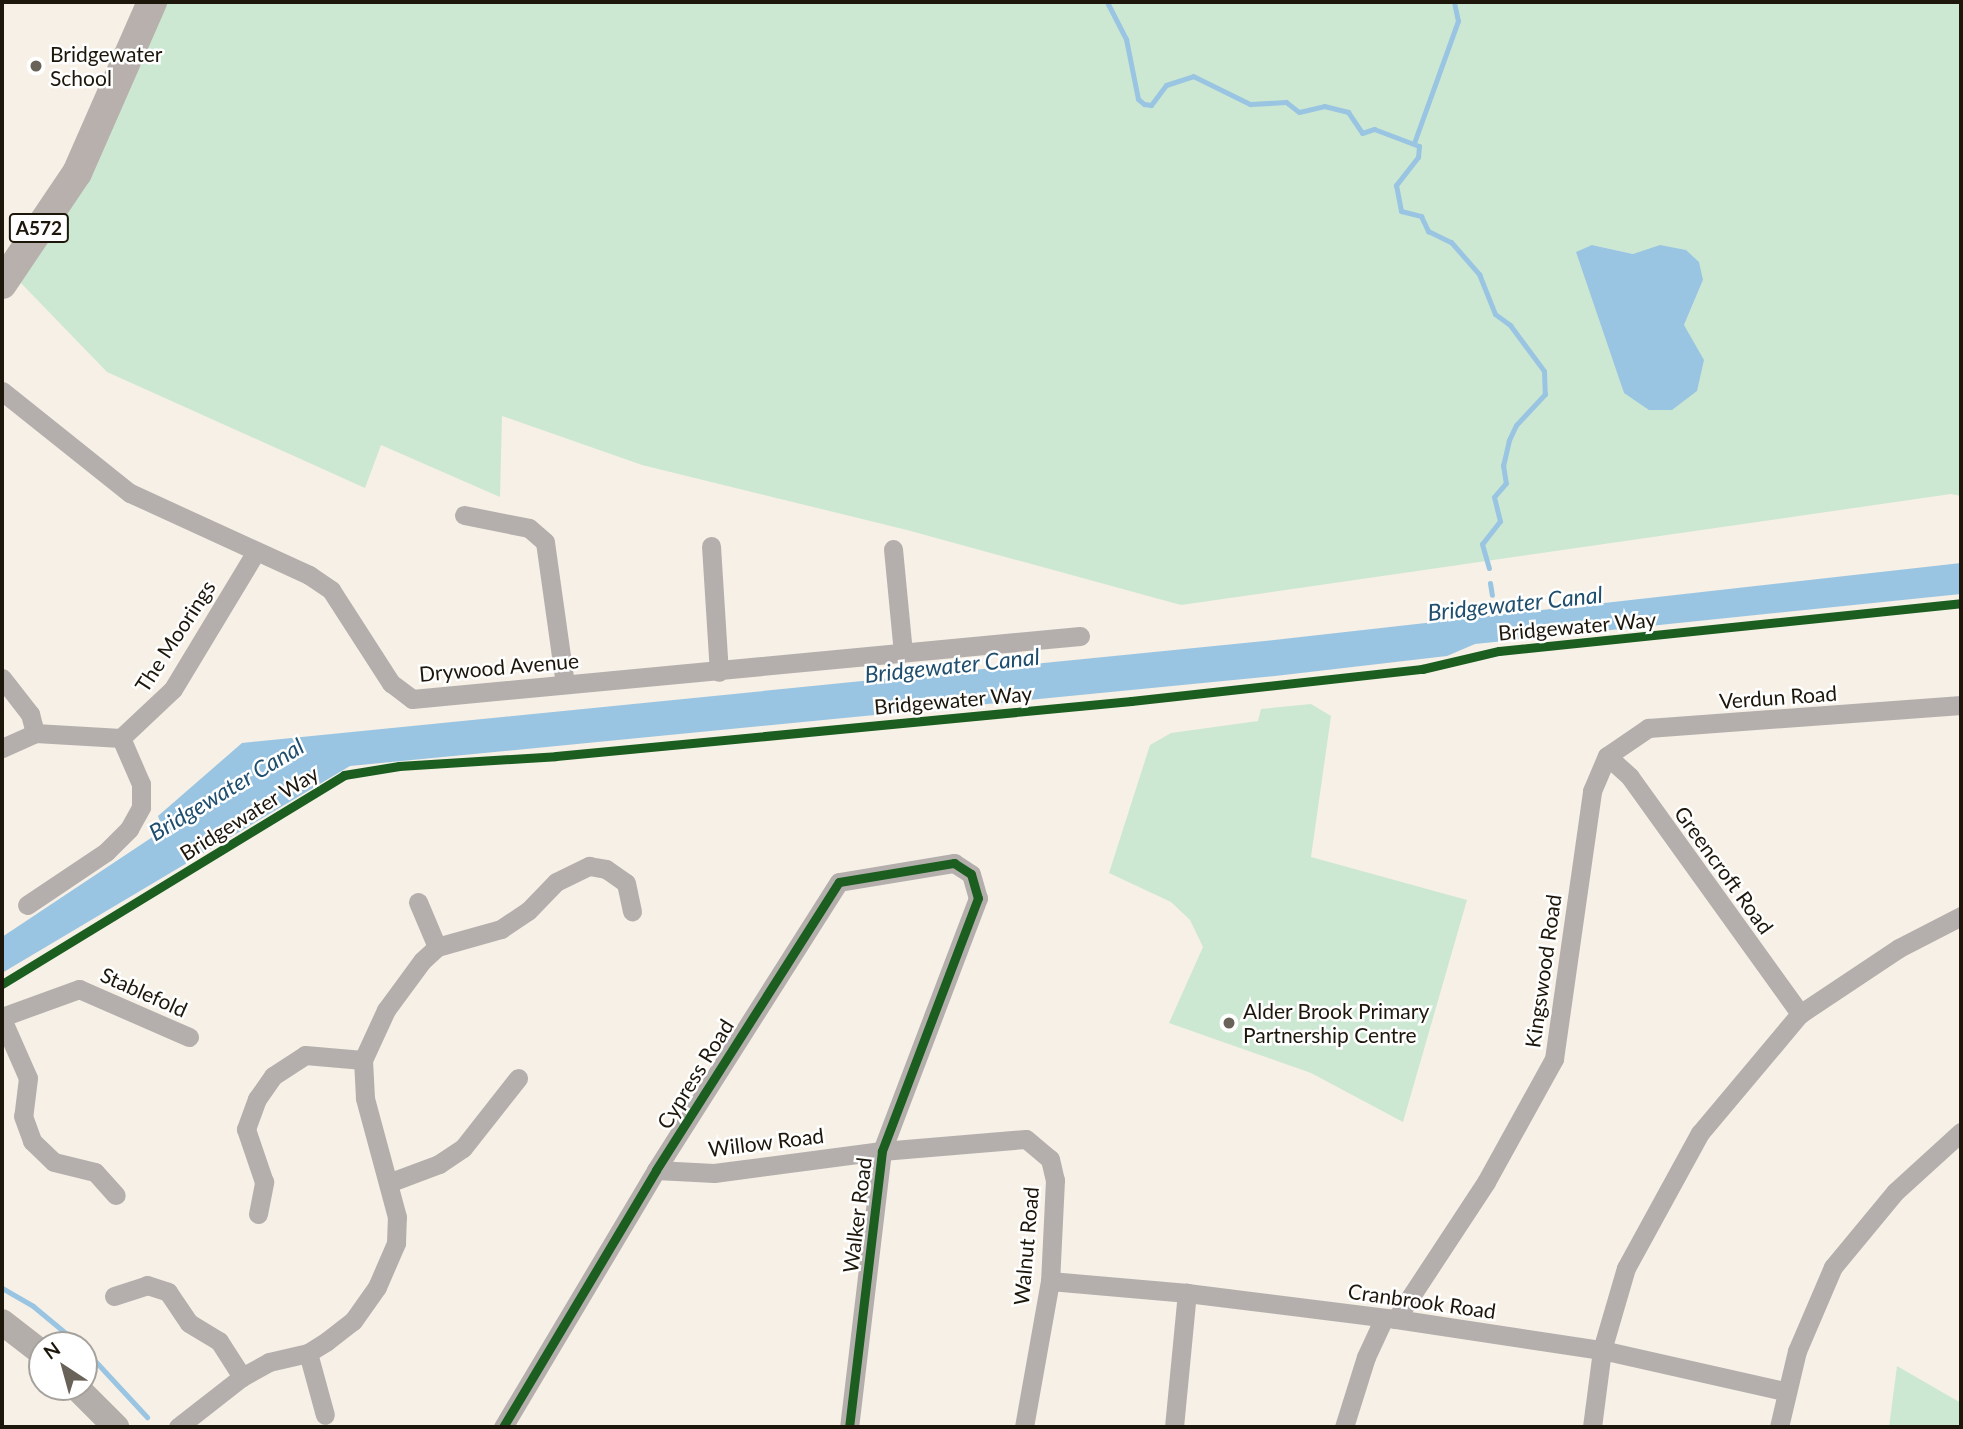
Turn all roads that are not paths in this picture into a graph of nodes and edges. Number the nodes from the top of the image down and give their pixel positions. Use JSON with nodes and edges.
{"nodes":[{"id":1,"x":152,"y":2,"type":"edge"},
{"id":2,"x":2,"y":284,"type":"edge"},
{"id":3,"x":2,"y":391,"type":"edge"},
{"id":4,"x":464,"y":515,"type":"dead end"},
{"id":5,"x":711,"y":545,"type":"dead end"},
{"id":6,"x":893,"y":549,"type":"dead end"},
{"id":7,"x":255,"y":553,"type":"junction"},
{"id":8,"x":1080,"y":636,"type":"dead end"},
{"id":9,"x":903,"y":653,"type":"junction"},
{"id":10,"x":719,"y":672,"type":"junction"},
{"id":11,"x":2,"y":678,"type":"edge"},
{"id":12,"x":565,"y":684,"type":"junction"},
{"id":13,"x":1961,"y":705,"type":"edge"},
{"id":14,"x":35,"y":733,"type":"junction"},
{"id":15,"x":121,"y":738,"type":"junction"},
{"id":16,"x":2,"y":748,"type":"edge"},
{"id":17,"x":1607,"y":756,"type":"junction"},
{"id":18,"x":978,"y":898,"type":"joint"},
{"id":19,"x":418,"y":902,"type":"dead end"},
{"id":20,"x":27,"y":905,"type":"dead end"},
{"id":21,"x":632,"y":911,"type":"dead end"},
{"id":22,"x":1961,"y":916,"type":"edge"},
{"id":23,"x":437,"y":947,"type":"junction"},
{"id":24,"x":1800,"y":1014,"type":"junction"},
{"id":25,"x":2,"y":1018,"type":"edge"},
{"id":26,"x":189,"y":1037,"type":"dead end"},
{"id":27,"x":363,"y":1060,"type":"junction"},
{"id":28,"x":518,"y":1078,"type":"dead end"},
{"id":29,"x":1961,"y":1132,"type":"edge"},
{"id":30,"x":882,"y":1151,"type":"junction"},
{"id":31,"x":656,"y":1170,"type":"junction"},
{"id":32,"x":391,"y":1182,"type":"junction"},
{"id":33,"x":116,"y":1195,"type":"dead end"},
{"id":34,"x":258,"y":1214,"type":"dead end"},
{"id":35,"x":1050,"y":1281,"type":"junction"},
{"id":36,"x":1187,"y":1293,"type":"junction"},
{"id":37,"x":114,"y":1296,"type":"dead end"},
{"id":38,"x":1390,"y":1318,"type":"junction"},
{"id":39,"x":2,"y":1322,"type":"edge"},
{"id":40,"x":28,"y":1342,"type":"edge"},
{"id":41,"x":1602,"y":1350,"type":"junction"},
{"id":42,"x":308,"y":1353,"type":"junction"},
{"id":43,"x":243,"y":1377,"type":"junction"},
{"id":44,"x":1784,"y":1391,"type":"junction"},
{"id":45,"x":90,"y":1401,"type":"edge"},
{"id":46,"x":325,"y":1415,"type":"dead end"},
{"id":47,"x":116,"y":1427,"type":"edge"},
{"id":48,"x":178,"y":1427,"type":"edge"},
{"id":49,"x":503,"y":1427,"type":"edge"},
{"id":50,"x":849,"y":1427,"type":"edge"},
{"id":51,"x":1024,"y":1427,"type":"edge"},
{"id":52,"x":1174,"y":1427,"type":"edge"},
{"id":53,"x":1344,"y":1427,"type":"edge"},
{"id":54,"x":1592,"y":1427,"type":"edge"},
{"id":55,"x":1779,"y":1427,"type":"edge"}],
"edges":[{"from":1,"to":2,"type":"main road","number":"A572"},
{"from":3,"to":7,"type":"street","name":"Drywood Avenue"},
{"from":4,"to":12,"type":"street"},
{"from":5,"to":10,"type":"street"},
{"from":6,"to":9,"type":"street"},
{"from":7,"to":12,"type":"street","name":"Drywood Avenue"},
{"from":7,"to":15,"type":"street","name":"The Moorings"},
{"from":8,"to":9,"type":"street","name":"Drywood Avenue"},
{"from":9,"to":10,"type":"street","name":"Drywood Avenue"},
{"from":10,"to":12,"type":"street","name":"Drywood Avenue"},
{"from":11,"to":14,"type":"street"},
{"from":13,"to":17,"type":"street","name":"Verdun Road"},
{"from":14,"to":15,"type":"street"},
{"from":14,"to":16,"type":"street"},
{"from":15,"to":20,"type":"street"},
{"from":17,"to":24,"type":"street","name":"Greencroft Road"},
{"from":17,"to":38,"type":"street","name":"Kingswood Road"},
{"from":18,"to":30,"type":"street","name":"Walker Road"},
{"from":18,"to":31,"type":"street","name":"Cypress Road"},
{"from":19,"to":23,"type":"street"},
{"from":21,"to":23,"type":"street"},
{"from":22,"to":24,"type":"street"},
{"from":23,"to":27,"type":"street"},
{"from":24,"to":41,"type":"street"},
{"from":25,"to":26,"type":"street","name":"Stablefold"},
{"from":25,"to":33,"type":"street"},
{"from":27,"to":32,"type":"street"},
{"from":27,"to":34,"type":"street"},
{"from":28,"to":32,"type":"street"},
{"from":29,"to":44,"type":"street"},
{"from":30,"to":31,"type":"street","name":"Willow Road"},
{"from":30,"to":35,"type":"street","name":"Walnut Road"},
{"from":30,"to":50,"type":"street","name":"Walker Road"},
{"from":31,"to":49,"type":"street","name":"Cypress Road"},
{"from":32,"to":42,"type":"street"},
{"from":35,"to":36,"type":"street","name":"Cranbrook Road"},
{"from":35,"to":51,"type":"street","name":"Walnut Road"},
{"from":36,"to":38,"type":"street","name":"Cranbrook Road"},
{"from":36,"to":52,"type":"street"},
{"from":37,"to":43,"type":"street"},
{"from":38,"to":41,"type":"street","name":"Cranbrook Road"},
{"from":38,"to":53,"type":"street","name":"Kingswood Road"},
{"from":39,"to":40,"type":"main road"},
{"from":41,"to":44,"type":"street","name":"Cranbrook Road"},
{"from":41,"to":54,"type":"street"},
{"from":42,"to":43,"type":"street"},
{"from":42,"to":46,"type":"street"},
{"from":43,"to":48,"type":"street"},
{"from":44,"to":55,"type":"street"},
{"from":45,"to":47,"type":"main road"}]}
